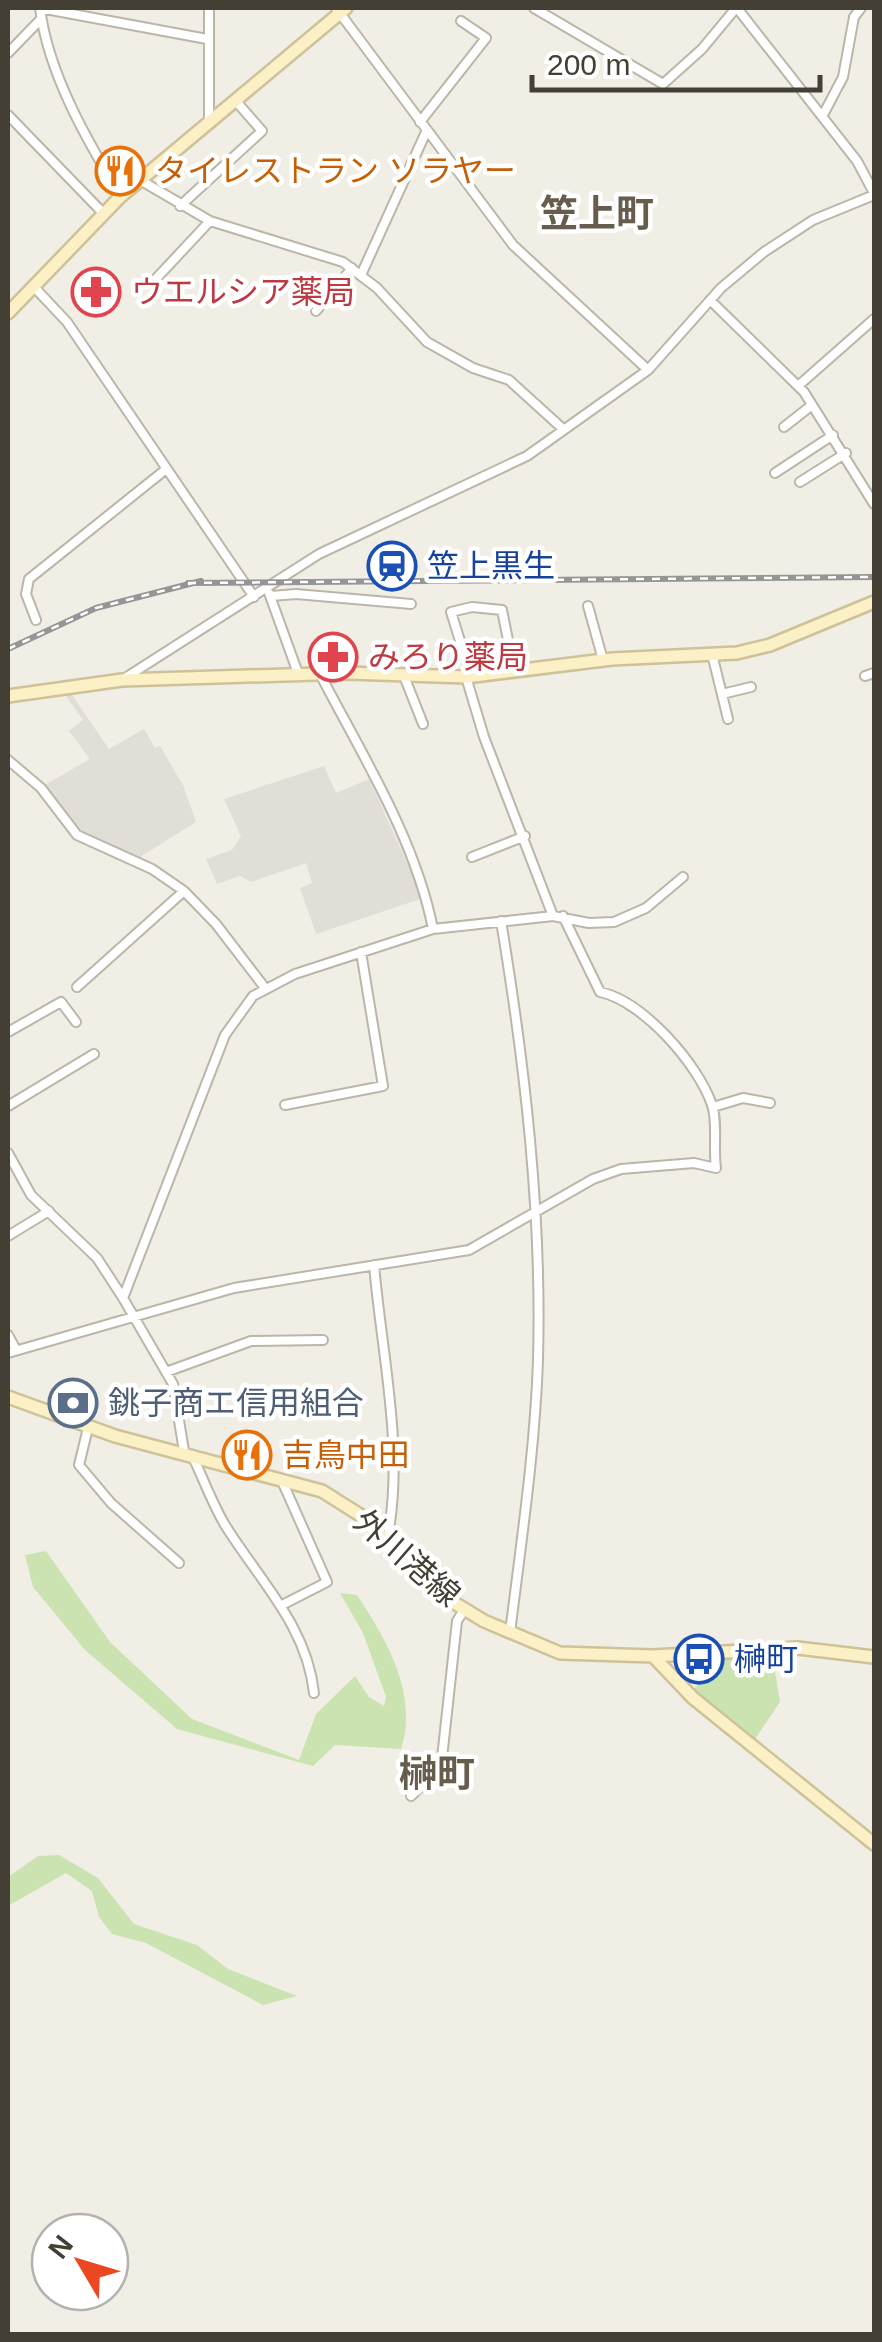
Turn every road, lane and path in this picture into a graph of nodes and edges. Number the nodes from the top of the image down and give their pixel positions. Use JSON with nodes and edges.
{"nodes":[{"id":1,"x":40,"y":8,"type":"edge"},
{"id":2,"x":209,"y":8,"type":"edge"},
{"id":3,"x":534,"y":8,"type":"edge"},
{"id":4,"x":737,"y":8,"type":"edge"},
{"id":5,"x":860,"y":8,"type":"edge"},
{"id":6,"x":340,"y":10,"type":"edge"},
{"id":7,"x":41,"y":19,"type":"junction"},
{"id":8,"x":461,"y":21,"type":"dead end"},
{"id":9,"x":207,"y":39,"type":"junction"},
{"id":10,"x":8,"y":53,"type":"edge"},
{"id":11,"x":236,"y":100,"type":"junction"},
{"id":12,"x":8,"y":115,"type":"edge"},
{"id":13,"x":823,"y":115,"type":"junction"},
{"id":14,"x":420,"y":122,"type":"junction"},
{"id":15,"x":210,"y":123,"type":"junction"},
{"id":16,"x":426,"y":132,"type":"junction"},
{"id":17,"x":140,"y":180,"type":"junction"},
{"id":18,"x":874,"y":194,"type":"edge"},
{"id":19,"x":121,"y":196,"type":"junction"},
{"id":20,"x":180,"y":206,"type":"junction"},
{"id":21,"x":104,"y":213,"type":"junction"},
{"id":22,"x":210,"y":221,"type":"junction"},
{"id":23,"x":352,"y":268,"type":"junction"},
{"id":24,"x":361,"y":274,"type":"junction"},
{"id":25,"x":151,"y":284,"type":"dead end"},
{"id":26,"x":35,"y":288,"type":"junction"},
{"id":27,"x":710,"y":300,"type":"junction"},
{"id":28,"x":8,"y":312,"type":"edge"},
{"id":29,"x":316,"y":312,"type":"dead end"},
{"id":30,"x":874,"y":319,"type":"edge"},
{"id":31,"x":648,"y":370,"type":"junction"},
{"id":32,"x":798,"y":386,"type":"junction"},
{"id":33,"x":812,"y":405,"type":"junction"},
{"id":34,"x":784,"y":427,"type":"dead end"},
{"id":35,"x":562,"y":429,"type":"junction"},
{"id":36,"x":833,"y":435,"type":"junction"},
{"id":37,"x":846,"y":453,"type":"junction"},
{"id":38,"x":166,"y":470,"type":"junction"},
{"id":39,"x":774,"y":473,"type":"dead end"},
{"id":40,"x":800,"y":482,"type":"dead end"},
{"id":41,"x":874,"y":504,"type":"edge"},
{"id":42,"x":269,"y":593,"type":"junction"},
{"id":43,"x":254,"y":597,"type":"junction"},
{"id":44,"x":874,"y":602,"type":"edge"},
{"id":45,"x":411,"y":604,"type":"dead end"},
{"id":46,"x":588,"y":606,"type":"dead end"},
{"id":47,"x":36,"y":620,"type":"dead end"},
{"id":48,"x":712,"y":654,"type":"junction"},
{"id":49,"x":603,"y":660,"type":"junction"},
{"id":50,"x":514,"y":670,"type":"junction"},
{"id":51,"x":320,"y":674,"type":"junction"},
{"id":52,"x":299,"y":676,"type":"junction"},
{"id":53,"x":404,"y":676,"type":"junction"},
{"id":54,"x":468,"y":676,"type":"junction"},
{"id":55,"x":122,"y":680,"type":"junction"},
{"id":56,"x":751,"y":687,"type":"dead end"},
{"id":57,"x":722,"y":694,"type":"junction"},
{"id":58,"x":8,"y":696,"type":"edge"},
{"id":59,"x":728,"y":719,"type":"dead end"},
{"id":60,"x":423,"y":724,"type":"dead end"},
{"id":61,"x":8,"y":760,"type":"edge"},
{"id":62,"x":525,"y":836,"type":"junction"},
{"id":63,"x":472,"y":857,"type":"dead end"},
{"id":64,"x":684,"y":877,"type":"dead end"},
{"id":65,"x":184,"y":891,"type":"junction"},
{"id":66,"x":553,"y":916,"type":"junction"},
{"id":67,"x":564,"y":916,"type":"junction"},
{"id":68,"x":502,"y":921,"type":"junction"},
{"id":69,"x":433,"y":928,"type":"junction"},
{"id":70,"x":362,"y":952,"type":"junction"},
{"id":71,"x":78,"y":987,"type":"dead end"},
{"id":72,"x":265,"y":988,"type":"junction"},
{"id":73,"x":76,"y":1022,"type":"dead end"},
{"id":74,"x":8,"y":1032,"type":"edge"},
{"id":75,"x":94,"y":1054,"type":"dead end"},
{"id":76,"x":770,"y":1103,"type":"dead end"},
{"id":77,"x":285,"y":1104,"type":"dead end"},
{"id":78,"x":8,"y":1106,"type":"edge"},
{"id":79,"x":713,"y":1107,"type":"junction"},
{"id":80,"x":8,"y":1154,"type":"edge"},
{"id":81,"x":49,"y":1211,"type":"junction"},
{"id":82,"x":532,"y":1215,"type":"junction"},
{"id":83,"x":8,"y":1236,"type":"edge"},
{"id":84,"x":374,"y":1265,"type":"junction"},
{"id":85,"x":123,"y":1298,"type":"junction"},
{"id":86,"x":132,"y":1315,"type":"junction"},
{"id":87,"x":8,"y":1334,"type":"edge"},
{"id":88,"x":322,"y":1340,"type":"dead end"},
{"id":89,"x":12,"y":1351,"type":"edge"},
{"id":90,"x":166,"y":1372,"type":"junction"},
{"id":91,"x":8,"y":1397,"type":"edge"},
{"id":92,"x":88,"y":1428,"type":"junction"},
{"id":93,"x":188,"y":1452,"type":"junction"},
{"id":94,"x":280,"y":1477,"type":"junction"},
{"id":95,"x":387,"y":1541,"type":"junction"},
{"id":96,"x":179,"y":1563,"type":"dead end"},
{"id":97,"x":282,"y":1605,"type":"junction"},
{"id":98,"x":464,"y":1610,"type":"junction"},
{"id":99,"x":510,"y":1633,"type":"junction"},
{"id":100,"x":653,"y":1656,"type":"junction"},
{"id":101,"x":874,"y":1657,"type":"edge"},
{"id":102,"x":314,"y":1693,"type":"dead end"},
{"id":103,"x":411,"y":1796,"type":"dead end"},
{"id":104,"x":874,"y":1844,"type":"edge"}],
"edges":[{"from":1,"to":7,"type":"street"},
{"from":1,"to":9,"type":"street"},
{"from":2,"to":9,"type":"street"},
{"from":3,"to":4,"type":"street"},
{"from":4,"to":13,"type":"street"},
{"from":5,"to":13,"type":"street"},
{"from":6,"to":11,"type":"street"},
{"from":6,"to":14,"type":"street"},
{"from":7,"to":10,"type":"street"},
{"from":7,"to":19,"type":"street"},
{"from":8,"to":14,"type":"street"},
{"from":9,"to":15,"type":"street"},
{"from":11,"to":15,"type":"street"},
{"from":11,"to":20,"type":"street"},
{"from":12,"to":21,"type":"street"},
{"from":13,"to":18,"type":"street"},
{"from":14,"to":16,"type":"street"},
{"from":15,"to":17,"type":"street"},
{"from":16,"to":24,"type":"street"},
{"from":16,"to":31,"type":"street"},
{"from":17,"to":19,"type":"street"},
{"from":17,"to":20,"type":"street"},
{"from":18,"to":27,"type":"street"},
{"from":19,"to":21,"type":"street"},
{"from":20,"to":22,"type":"street"},
{"from":21,"to":26,"type":"street"},
{"from":22,"to":23,"type":"street"},
{"from":22,"to":25,"type":"street"},
{"from":23,"to":24,"type":"street"},
{"from":23,"to":29,"type":"street"},
{"from":24,"to":35,"type":"street"},
{"from":26,"to":28,"type":"street"},
{"from":26,"to":38,"type":"street"},
{"from":27,"to":31,"type":"street"},
{"from":27,"to":32,"type":"street"},
{"from":30,"to":32,"type":"street"},
{"from":31,"to":35,"type":"street"},
{"from":32,"to":33,"type":"street"},
{"from":33,"to":34,"type":"street"},
{"from":33,"to":36,"type":"street"},
{"from":35,"to":42,"type":"street"},
{"from":36,"to":37,"type":"street"},
{"from":36,"to":39,"type":"street"},
{"from":37,"to":40,"type":"street"},
{"from":37,"to":41,"type":"street"},
{"from":38,"to":43,"type":"street"},
{"from":38,"to":47,"type":"street"},
{"from":42,"to":43,"type":"street"},
{"from":42,"to":45,"type":"street"},
{"from":42,"to":52,"type":"street"},
{"from":43,"to":55,"type":"street"},
{"from":44,"to":48,"type":"street"},
{"from":46,"to":49,"type":"street"},
{"from":48,"to":49,"type":"street"},
{"from":48,"to":57,"type":"street"},
{"from":49,"to":50,"type":"street"},
{"from":50,"to":54,"type":"street"},
{"from":50,"to":54,"type":"street"},
{"from":51,"to":52,"type":"street"},
{"from":51,"to":53,"type":"street"},
{"from":51,"to":69,"type":"street"},
{"from":52,"to":55,"type":"street"},
{"from":53,"to":54,"type":"street"},
{"from":53,"to":60,"type":"street"},
{"from":54,"to":62,"type":"street"},
{"from":55,"to":58,"type":"street"},
{"from":56,"to":57,"type":"street"},
{"from":57,"to":59,"type":"street"},
{"from":61,"to":65,"type":"street"},
{"from":62,"to":63,"type":"street"},
{"from":62,"to":66,"type":"street"},
{"from":64,"to":67,"type":"street"},
{"from":65,"to":71,"type":"street"},
{"from":65,"to":72,"type":"street"},
{"from":66,"to":67,"type":"street"},
{"from":66,"to":68,"type":"street"},
{"from":67,"to":79,"type":"street"},
{"from":68,"to":69,"type":"street"},
{"from":68,"to":82,"type":"street"},
{"from":69,"to":70,"type":"street"},
{"from":70,"to":72,"type":"street"},
{"from":70,"to":77,"type":"street"},
{"from":72,"to":85,"type":"street"},
{"from":73,"to":74,"type":"street"},
{"from":75,"to":78,"type":"street"},
{"from":76,"to":79,"type":"street"},
{"from":79,"to":82,"type":"street"},
{"from":80,"to":81,"type":"street"},
{"from":81,"to":83,"type":"street"},
{"from":81,"to":85,"type":"street"},
{"from":82,"to":84,"type":"street"},
{"from":82,"to":99,"type":"street"},
{"from":84,"to":86,"type":"street"},
{"from":84,"to":95,"type":"street"},
{"from":85,"to":86,"type":"street"},
{"from":86,"to":89,"type":"street"},
{"from":86,"to":90,"type":"street"},
{"from":87,"to":89,"type":"street"},
{"from":88,"to":90,"type":"street"},
{"from":90,"to":93,"type":"street"},
{"from":91,"to":92,"type":"street","name":"外川港線"},
{"from":92,"to":93,"type":"street","name":"外川港線"},
{"from":92,"to":96,"type":"street"},
{"from":93,"to":94,"type":"street","name":"外川港線"},
{"from":93,"to":97,"type":"street"},
{"from":94,"to":95,"type":"street","name":"外川港線"},
{"from":94,"to":97,"type":"street"},
{"from":95,"to":98,"type":"street","name":"外川港線"},
{"from":97,"to":102,"type":"street"},
{"from":98,"to":99,"type":"street","name":"外川港線"},
{"from":98,"to":103,"type":"street"},
{"from":99,"to":100,"type":"street","name":"外川港線"},
{"from":100,"to":101,"type":"street","name":"外川港線"},
{"from":100,"to":104,"type":"street"}]}
